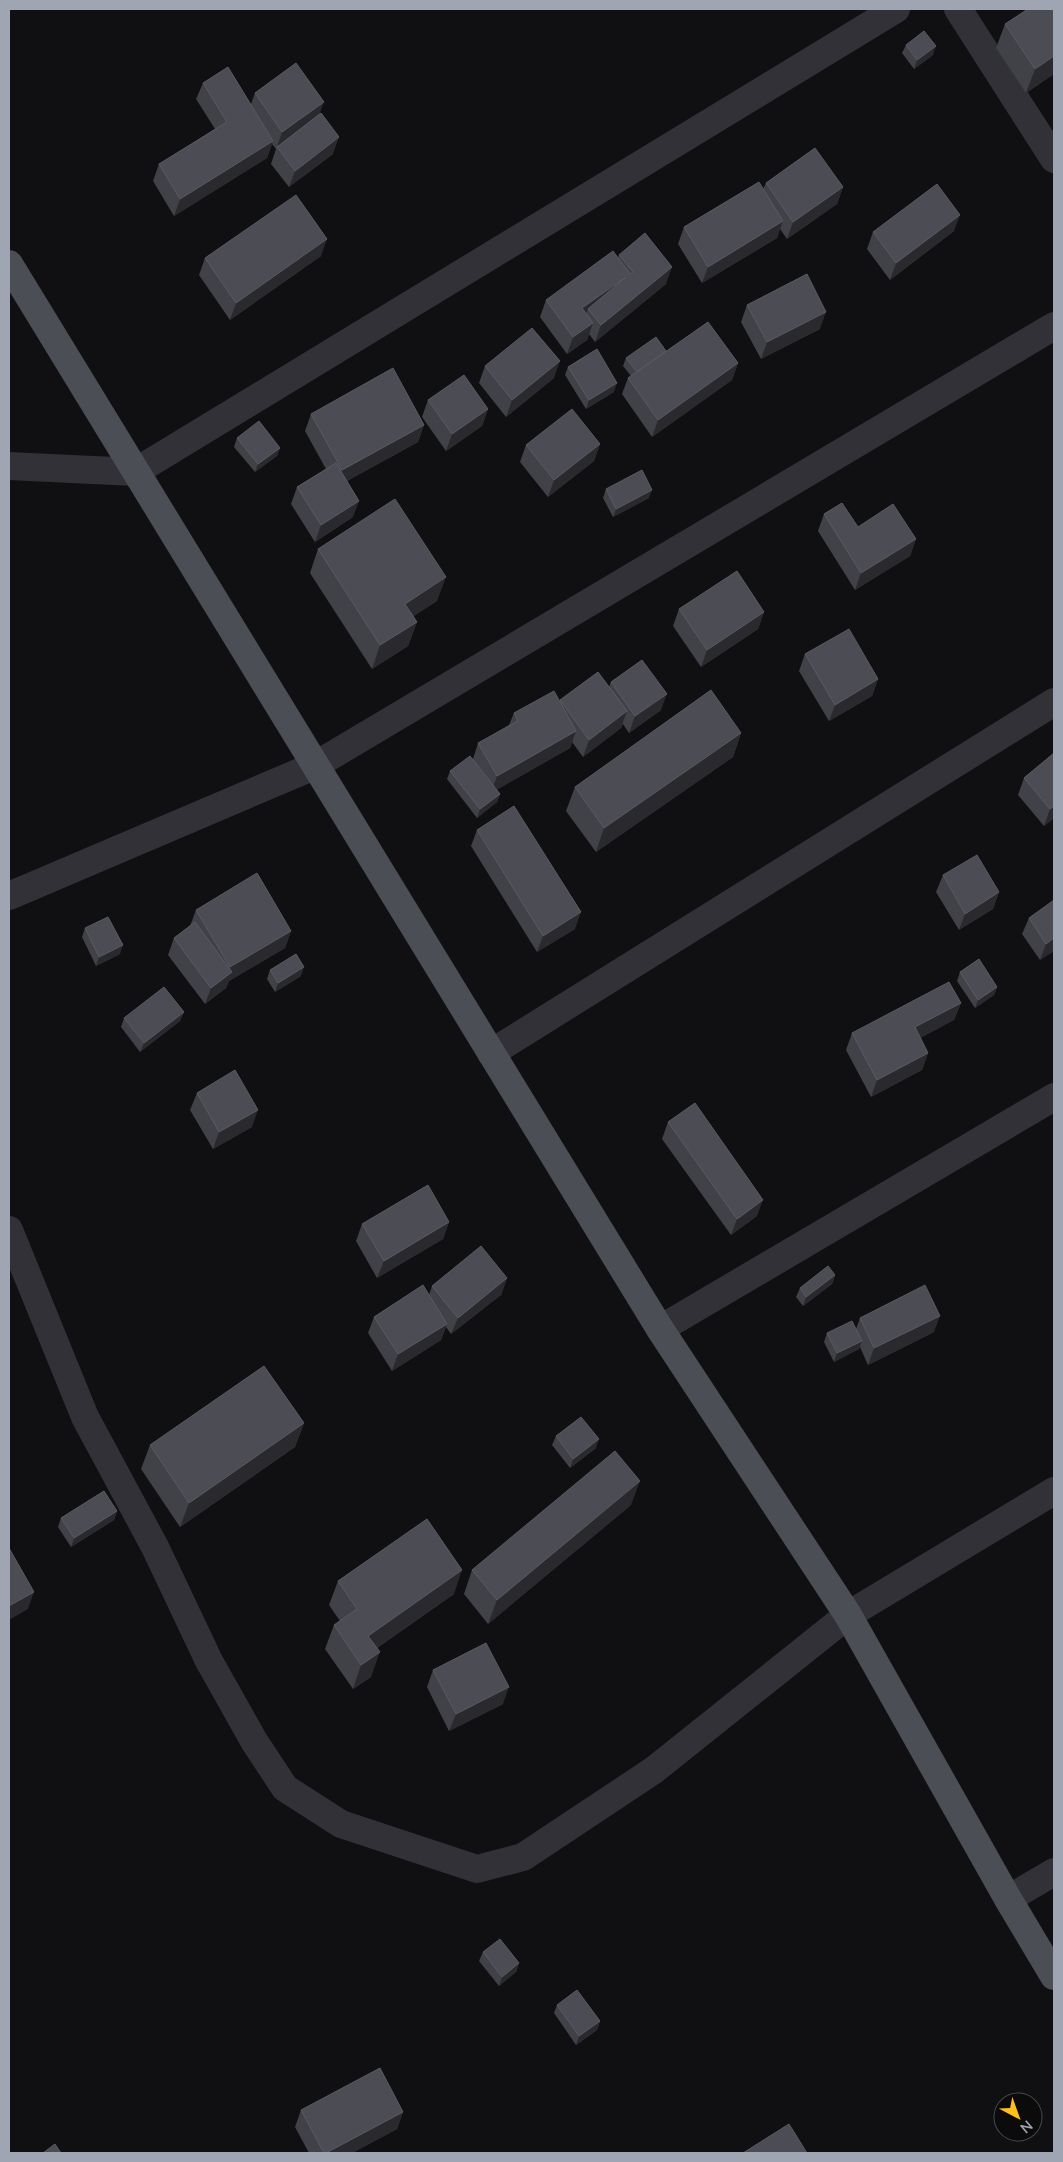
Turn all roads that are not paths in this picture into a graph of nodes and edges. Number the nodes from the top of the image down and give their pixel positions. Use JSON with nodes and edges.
{"nodes":[{"id":1,"x":896,"y":9,"type":"edge"},
{"id":2,"x":958,"y":9,"type":"edge"},
{"id":3,"x":1054,"y":159,"type":"edge"},
{"id":4,"x":9,"y":264,"type":"edge"},
{"id":5,"x":1054,"y":326,"type":"edge"},
{"id":6,"x":9,"y":466,"type":"edge"},
{"id":7,"x":135,"y":472,"type":"junction"},
{"id":8,"x":1054,"y":702,"type":"edge"},
{"id":9,"x":314,"y":766,"type":"junction"},
{"id":10,"x":9,"y":896,"type":"edge"},
{"id":11,"x":491,"y":1054,"type":"junction"},
{"id":12,"x":1054,"y":1096,"type":"edge"},
{"id":13,"x":9,"y":1230,"type":"edge"},
{"id":14,"x":660,"y":1329,"type":"junction"},
{"id":15,"x":1054,"y":1491,"type":"edge"},
{"id":16,"x":848,"y":1616,"type":"junction"},
{"id":17,"x":1054,"y":1872,"type":"edge"},
{"id":18,"x":1008,"y":1899,"type":"junction"},
{"id":19,"x":1054,"y":1976,"type":"edge"}],
"edges":[{"from":1,"to":7,"type":"street"},
{"from":2,"to":3,"type":"street"},
{"from":4,"to":7,"type":"main road"},
{"from":5,"to":9,"type":"street"},
{"from":6,"to":7,"type":"street"},
{"from":7,"to":9,"type":"main road"},
{"from":8,"to":11,"type":"street"},
{"from":9,"to":10,"type":"street"},
{"from":9,"to":11,"type":"main road"},
{"from":11,"to":14,"type":"main road"},
{"from":12,"to":14,"type":"street"},
{"from":13,"to":16,"type":"street"},
{"from":14,"to":16,"type":"main road"},
{"from":15,"to":16,"type":"street"},
{"from":16,"to":18,"type":"main road"},
{"from":17,"to":18,"type":"street"},
{"from":18,"to":19,"type":"main road"}]}
